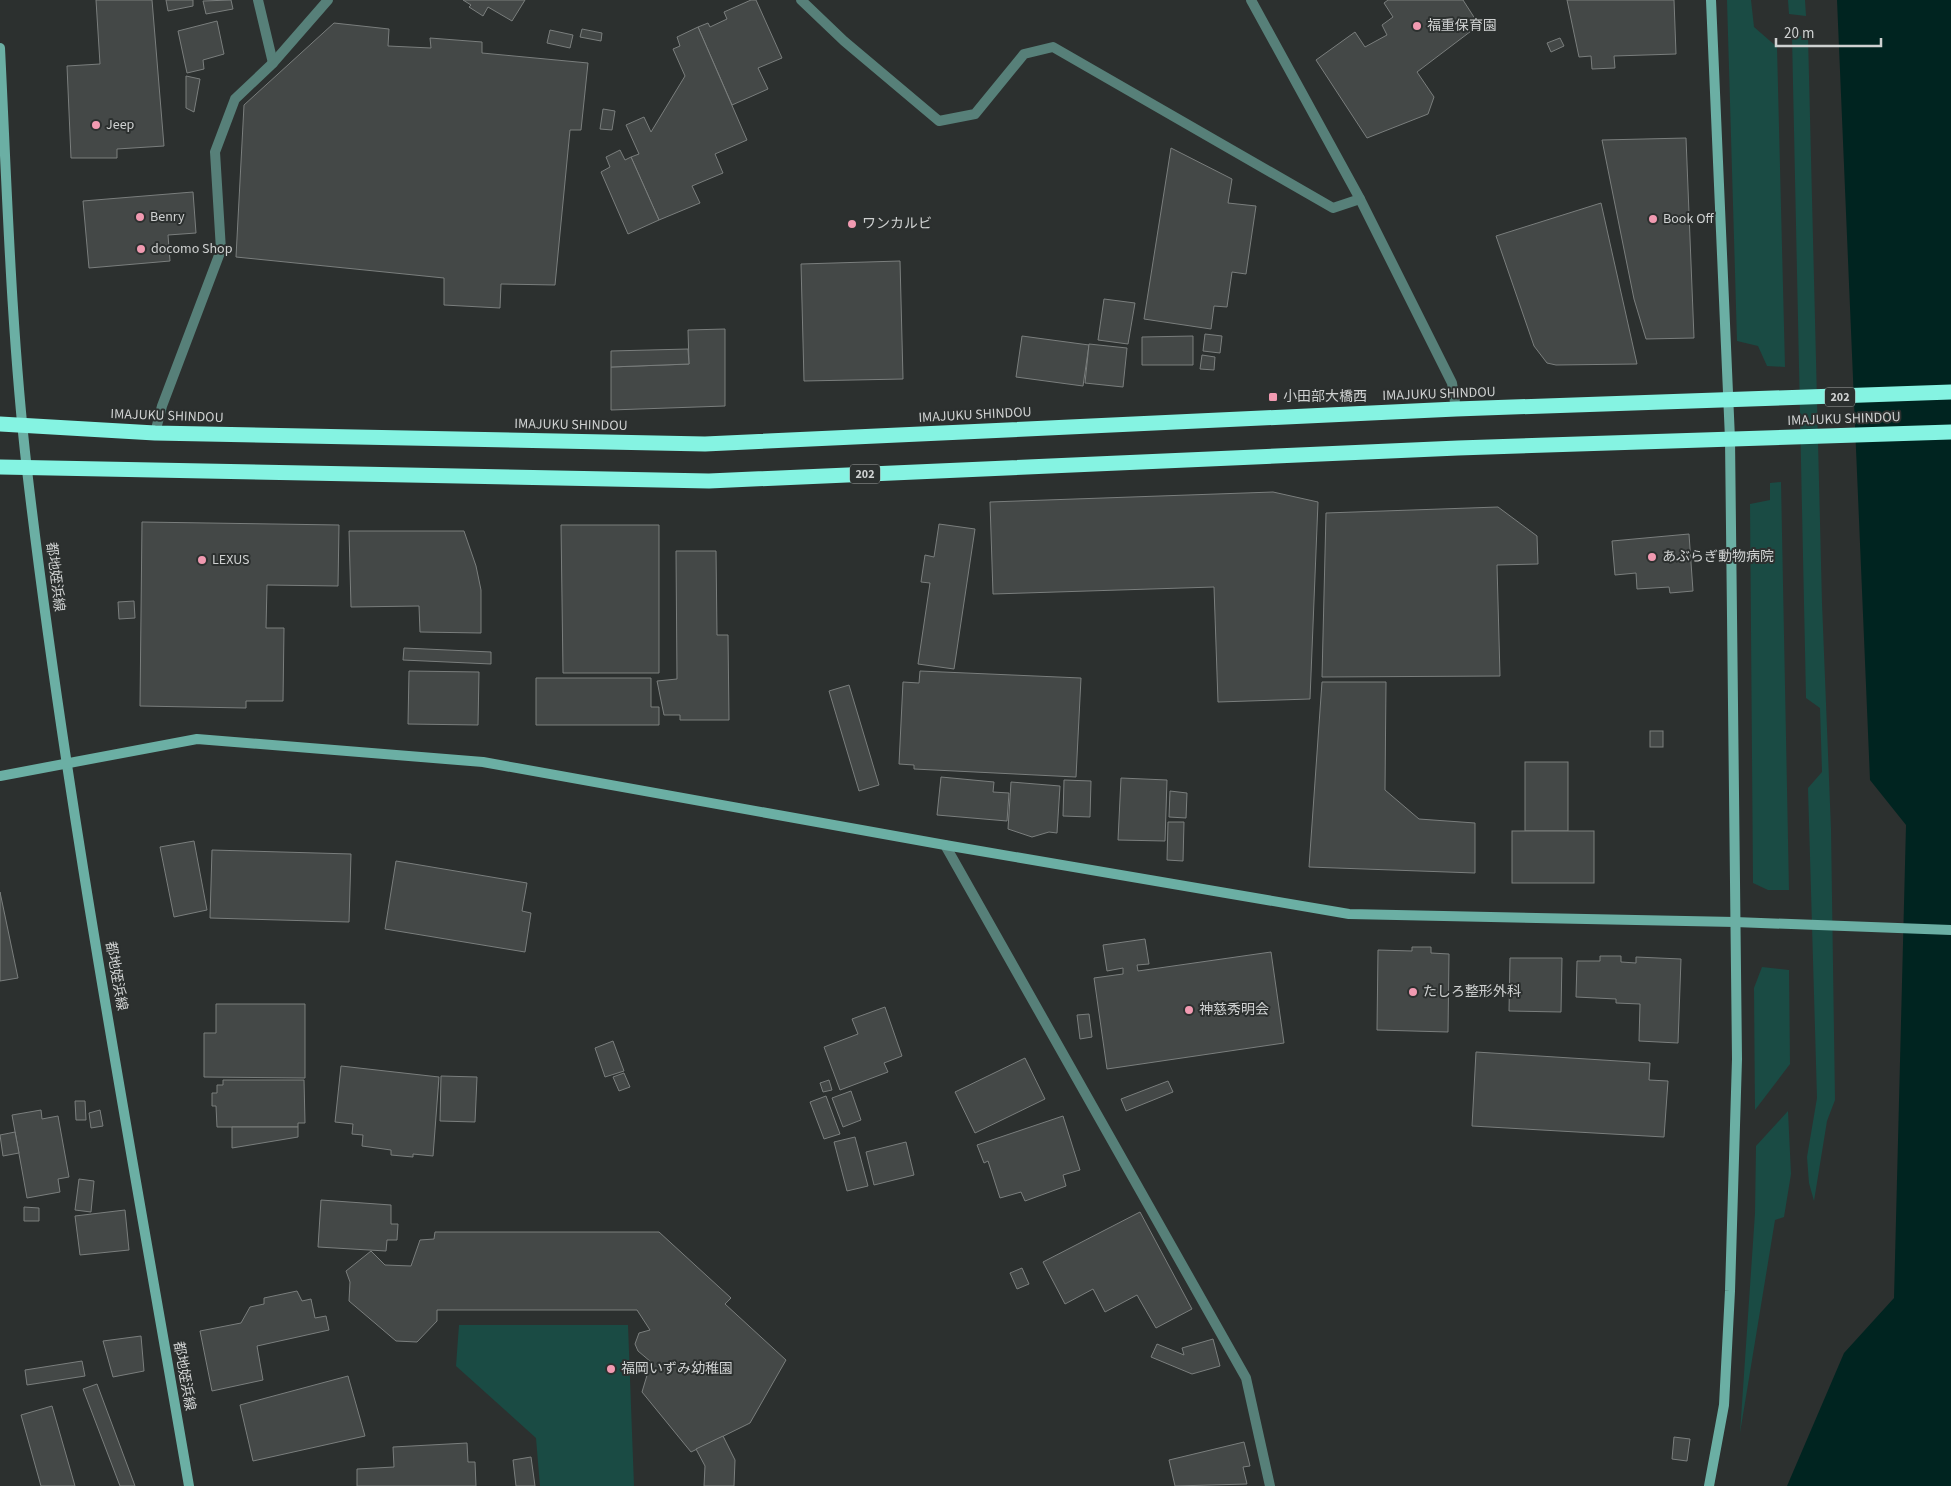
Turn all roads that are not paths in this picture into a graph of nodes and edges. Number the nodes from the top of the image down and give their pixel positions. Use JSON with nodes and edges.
{"nodes":[{"id":1,"x":258,"y":0,"type":"edge"},
{"id":2,"x":328,"y":0,"type":"edge"},
{"id":3,"x":801,"y":0,"type":"edge"},
{"id":4,"x":1251,"y":0,"type":"edge"},
{"id":5,"x":1710,"y":0,"type":"edge"},
{"id":6,"x":0,"y":48,"type":"edge"},
{"id":7,"x":272,"y":63,"type":"junction"},
{"id":8,"x":1360,"y":199,"type":"junction"},
{"id":9,"x":1951,"y":392,"type":"edge"},
{"id":10,"x":1728,"y":401,"type":"junction"},
{"id":11,"x":1456,"y":409,"type":"junction"},
{"id":12,"x":0,"y":424,"type":"edge"},
{"id":13,"x":22,"y":426,"type":"junction"},
{"id":14,"x":1951,"y":432,"type":"edge"},
{"id":15,"x":155,"y":433,"type":"junction"},
{"id":16,"x":1730,"y":440,"type":"junction"},
{"id":17,"x":0,"y":467,"type":"edge"},
{"id":18,"x":27,"y":470,"type":"junction"},
{"id":19,"x":65,"y":763,"type":"junction"},
{"id":20,"x":0,"y":776,"type":"edge"},
{"id":21,"x":945,"y":845,"type":"junction"},
{"id":22,"x":1735,"y":922,"type":"junction"},
{"id":23,"x":1951,"y":930,"type":"edge"},
{"id":24,"x":189,"y":1486,"type":"edge"},
{"id":25,"x":1270,"y":1486,"type":"edge"},
{"id":26,"x":1709,"y":1486,"type":"edge"}],
"edges":[{"from":1,"to":7,"type":"street"},
{"from":2,"to":7,"type":"street"},
{"from":3,"to":8,"type":"street"},
{"from":4,"to":8,"type":"street"},
{"from":5,"to":10,"type":"street"},
{"from":6,"to":13,"type":"street","name":"都地姪浜線"},
{"from":7,"to":15,"type":"street"},
{"from":8,"to":11,"type":"street"},
{"from":9,"to":10,"type":"highway","name":"IMAJUKU SHINDOU","number":"202"},
{"from":10,"to":11,"type":"highway","name":"IMAJUKU SHINDOU","number":"202"},
{"from":10,"to":16,"type":"street"},
{"from":11,"to":15,"type":"highway","name":"IMAJUKU SHINDOU","number":"202"},
{"from":12,"to":13,"type":"highway","name":"IMAJUKU SHINDOU","number":"202"},
{"from":13,"to":15,"type":"highway","name":"IMAJUKU SHINDOU","number":"202"},
{"from":13,"to":18,"type":"street","name":"都地姪浜線"},
{"from":14,"to":16,"type":"highway","name":"IMAJUKU SHINDOU","number":"202"},
{"from":16,"to":18,"type":"highway","name":"IMAJUKU SHINDOU","number":"202"},
{"from":16,"to":22,"type":"street"},
{"from":17,"to":18,"type":"highway","name":"IMAJUKU SHINDOU","number":"202"},
{"from":18,"to":19,"type":"street","name":"都地姪浜線"},
{"from":19,"to":20,"type":"street"},
{"from":19,"to":21,"type":"street"},
{"from":19,"to":24,"type":"street","name":"都地姪浜線"},
{"from":21,"to":22,"type":"street"},
{"from":21,"to":25,"type":"street"},
{"from":22,"to":23,"type":"street"},
{"from":22,"to":26,"type":"street"}]}
